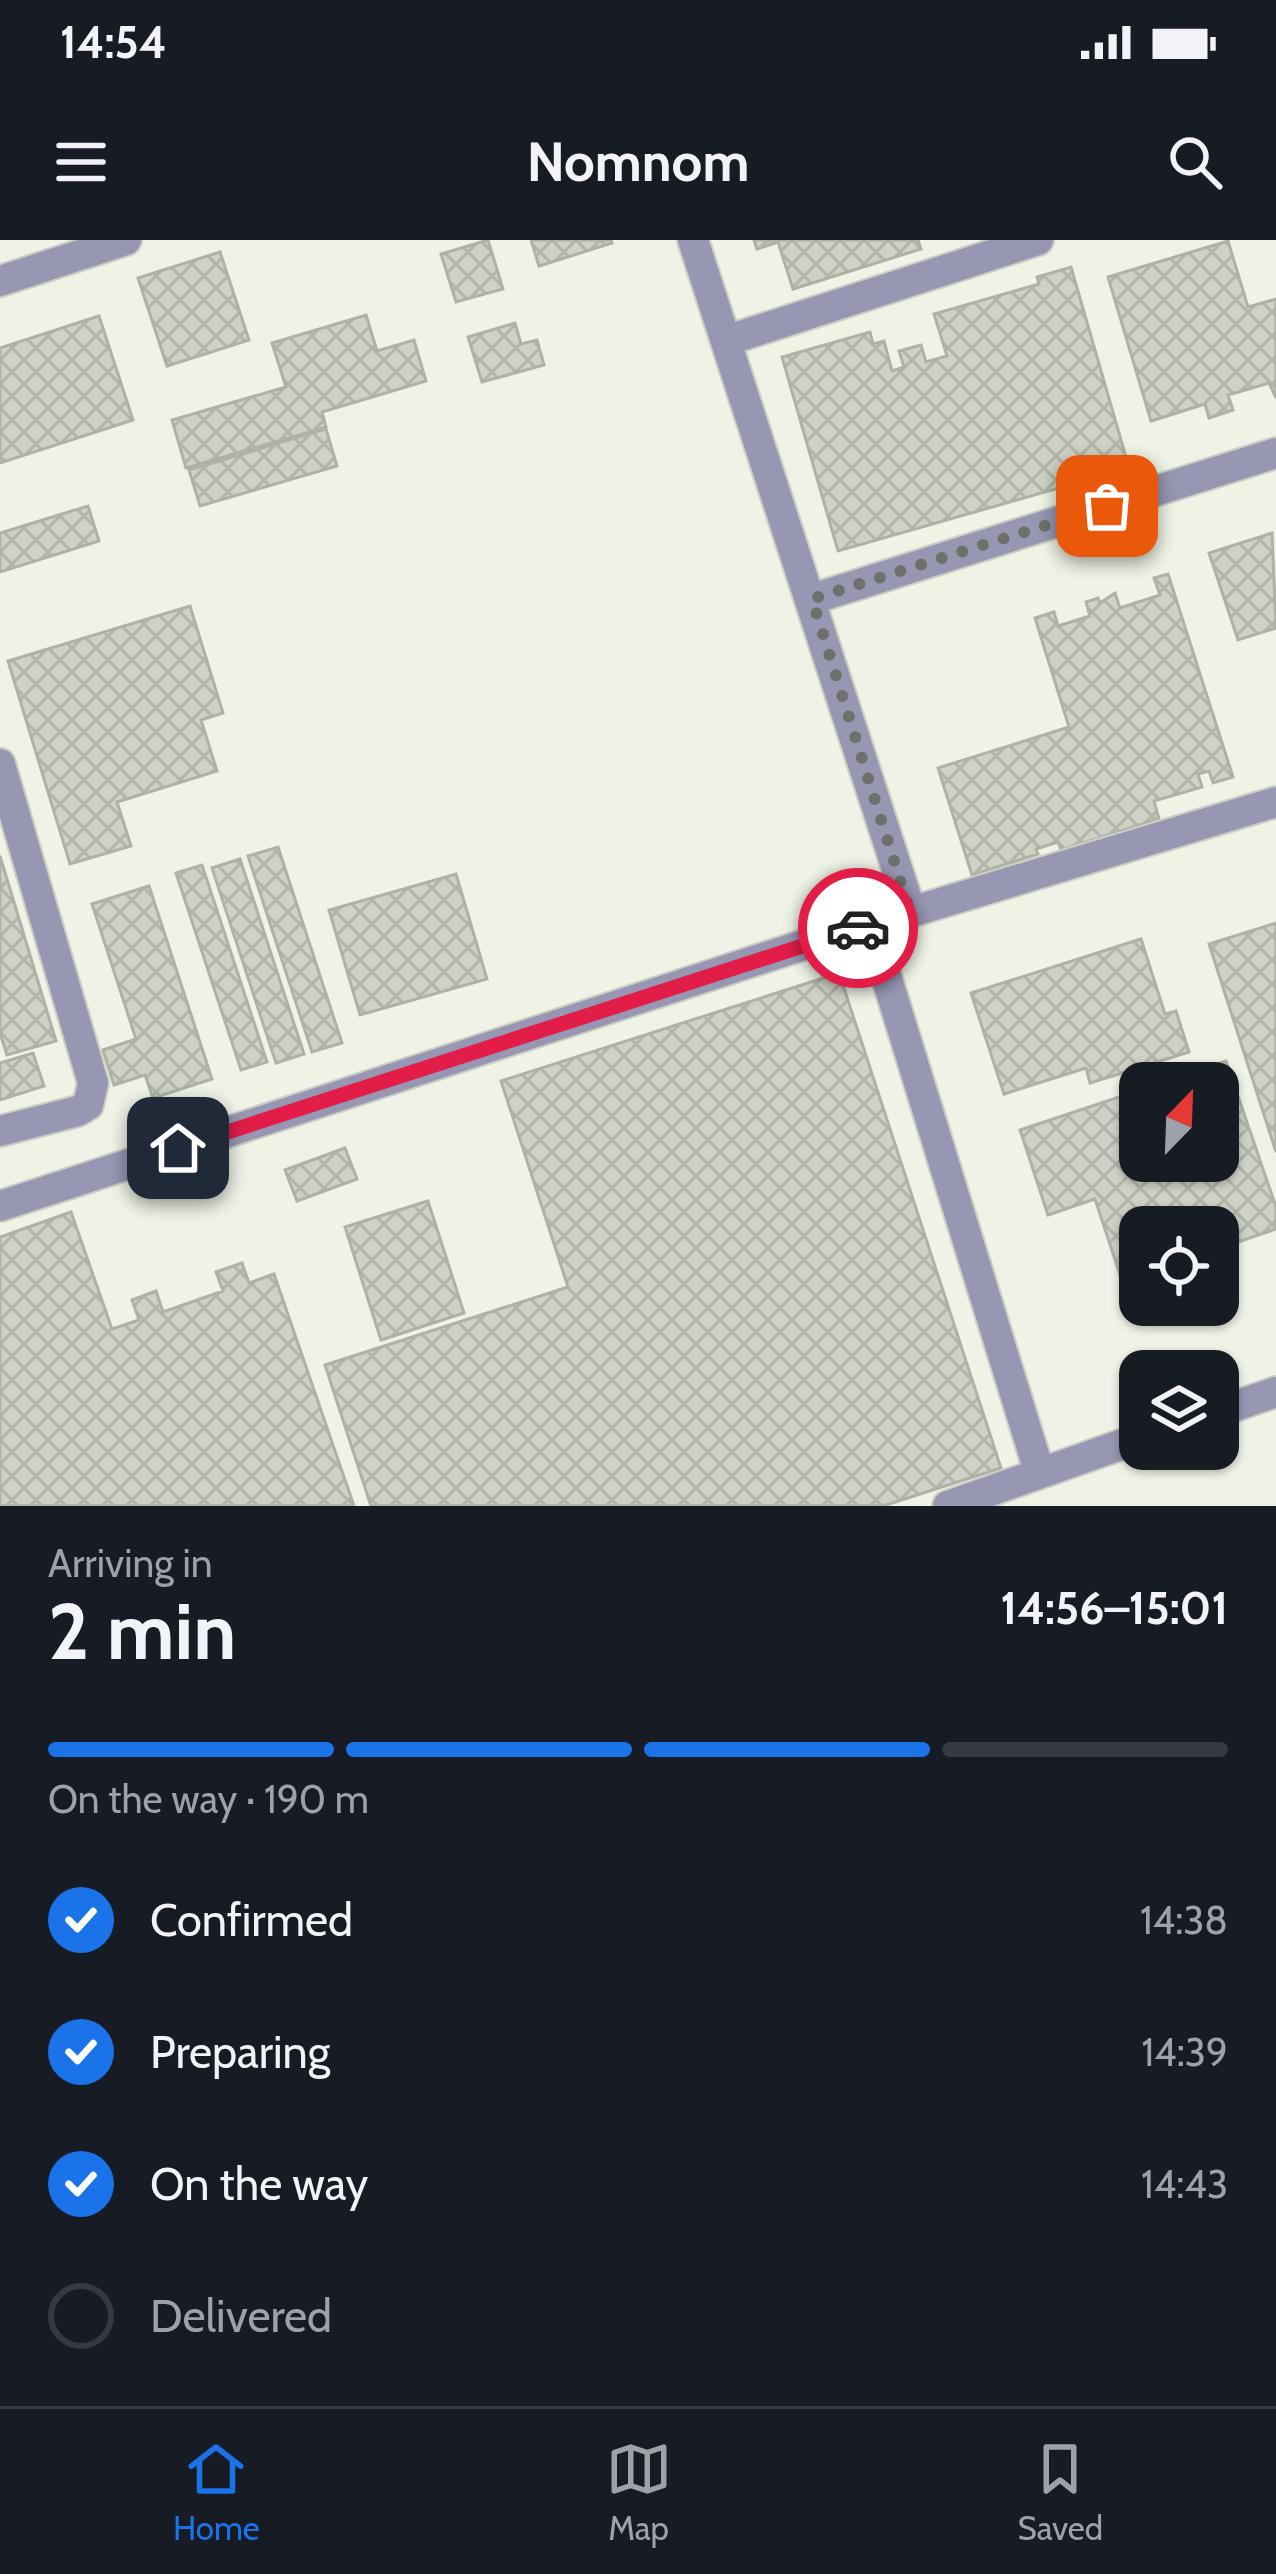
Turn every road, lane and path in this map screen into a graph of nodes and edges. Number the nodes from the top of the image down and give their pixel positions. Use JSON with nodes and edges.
{"nodes":[{"id":1,"x":126,"y":240,"type":"edge"},
{"id":2,"x":693,"y":240,"type":"edge"},
{"id":3,"x":1038,"y":240,"type":"edge"},
{"id":4,"x":0,"y":281,"type":"edge"},
{"id":5,"x":728,"y":340,"type":"junction"},
{"id":6,"x":1276,"y":453,"type":"edge"},
{"id":7,"x":812,"y":599,"type":"junction"},
{"id":8,"x":0,"y":764,"type":"edge"},
{"id":9,"x":1276,"y":802,"type":"edge"},
{"id":10,"x":910,"y":912,"type":"junction"},
{"id":11,"x":870,"y":924,"type":"junction"},
{"id":12,"x":0,"y":1131,"type":"edge"},
{"id":13,"x":0,"y":1206,"type":"edge"},
{"id":14,"x":1276,"y":1392,"type":"edge"},
{"id":15,"x":1239,"y":1405,"type":"edge"},
{"id":16,"x":1119,"y":1445,"type":"edge"},
{"id":17,"x":1039,"y":1471,"type":"junction"},
{"id":18,"x":1006,"y":1497,"type":"edge"},
{"id":19,"x":948,"y":1506,"type":"edge"}],
"edges":[{"from":1,"to":4,"type":"lane"},
{"from":2,"to":5,"type":"lane"},
{"from":3,"to":5,"type":"lane"},
{"from":5,"to":7,"type":"lane"},
{"from":6,"to":7,"type":"lane"},
{"from":7,"to":10,"type":"lane"},
{"from":8,"to":12,"type":"lane"},
{"from":9,"to":10,"type":"lane"},
{"from":10,"to":11,"type":"lane"},
{"from":11,"to":13,"type":"lane"},
{"from":11,"to":17,"type":"lane"},
{"from":14,"to":15,"type":"lane"},
{"from":16,"to":17,"type":"lane"},
{"from":17,"to":18,"type":"lane"},
{"from":18,"to":19,"type":"lane"}]}
